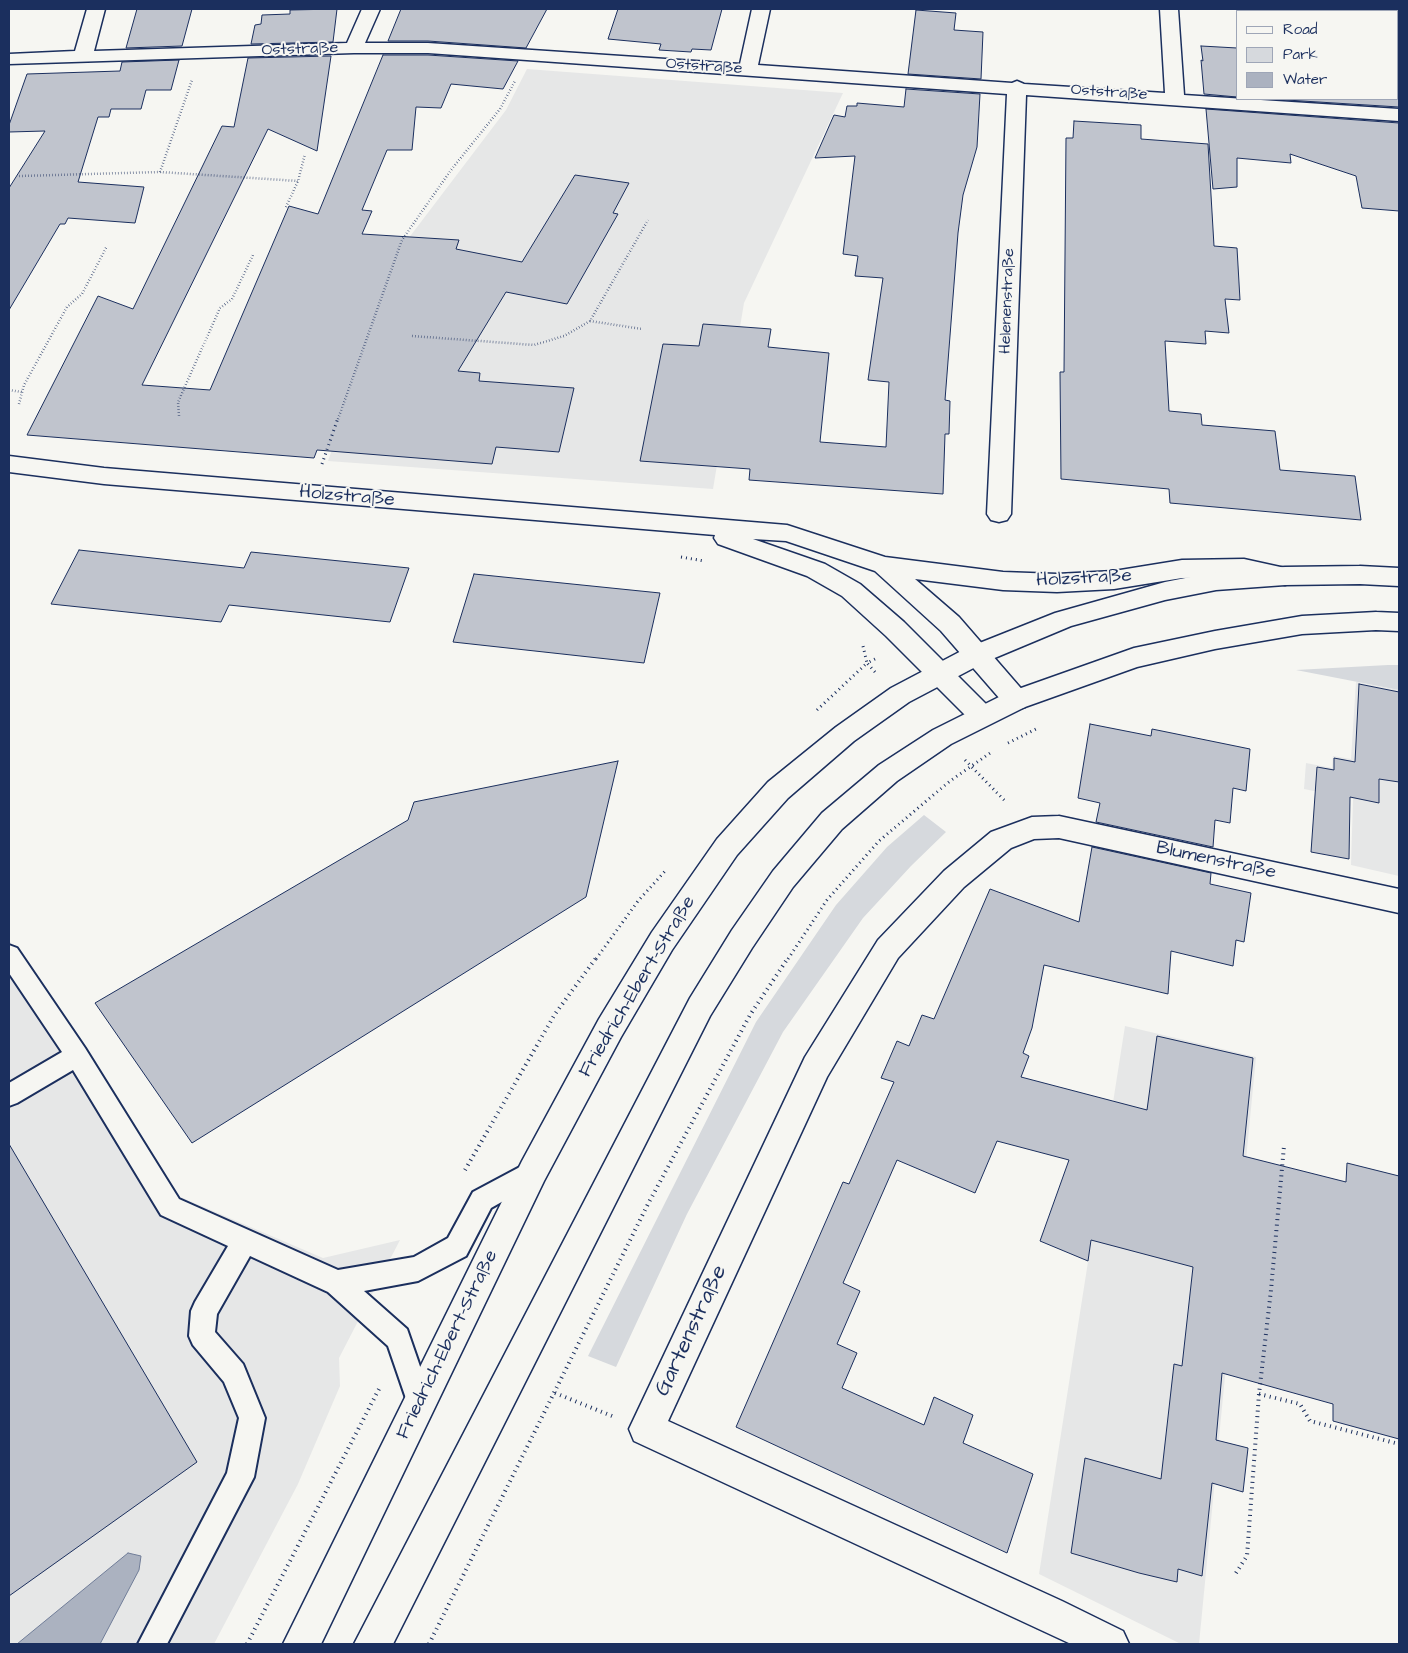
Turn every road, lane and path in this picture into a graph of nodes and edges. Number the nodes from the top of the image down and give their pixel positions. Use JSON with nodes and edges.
{"nodes":[{"id":1,"x":96,"y":9,"type":"edge"},
{"id":2,"x":371,"y":9,"type":"edge"},
{"id":3,"x":761,"y":9,"type":"edge"},
{"id":4,"x":1169,"y":9,"type":"edge"},
{"id":5,"x":354,"y":48,"type":"junction"},
{"id":6,"x":201,"y":53,"type":"junction"},
{"id":7,"x":530,"y":54,"type":"junction"},
{"id":8,"x":82,"y":57,"type":"junction"},
{"id":9,"x":9,"y":59,"type":"edge"},
{"id":10,"x":748,"y":70,"type":"junction"},
{"id":11,"x":1017,"y":87,"type":"junction"},
{"id":12,"x":1175,"y":98,"type":"junction"},
{"id":13,"x":1399,"y":114,"type":"edge"},
{"id":14,"x":305,"y":154,"type":"dead end"},
{"id":15,"x":160,"y":172,"type":"junction"},
{"id":16,"x":19,"y":176,"type":"dead end"},
{"id":17,"x":298,"y":181,"type":"junction"},
{"id":18,"x":286,"y":207,"type":"dead end"},
{"id":19,"x":648,"y":220,"type":"dead end"},
{"id":20,"x":107,"y":246,"type":"dead end"},
{"id":21,"x":254,"y":254,"type":"dead end"},
{"id":22,"x":590,"y":321,"type":"junction"},
{"id":23,"x":642,"y":329,"type":"dead end"},
{"id":24,"x":412,"y":336,"type":"dead end"},
{"id":25,"x":9,"y":390,"type":"edge"},
{"id":26,"x":22,"y":392,"type":"junction"},
{"id":27,"x":19,"y":404,"type":"dead end"},
{"id":28,"x":179,"y":416,"type":"dead end"},
{"id":29,"x":9,"y":464,"type":"edge"},
{"id":30,"x":321,"y":466,"type":"dead end"},
{"id":31,"x":999,"y":514,"type":"dead end"},
{"id":32,"x":687,"y":525,"type":"junction"},
{"id":33,"x":672,"y":555,"type":"dead end"},
{"id":34,"x":711,"y":562,"type":"dead end"},
{"id":35,"x":883,"y":565,"type":"junction"},
{"id":36,"x":1285,"y":576,"type":"junction"},
{"id":37,"x":1399,"y":577,"type":"edge"},
{"id":38,"x":1399,"y":622,"type":"edge"},
{"id":39,"x":863,"y":644,"type":"dead end"},
{"id":40,"x":976,"y":655,"type":"junction"},
{"id":41,"x":876,"y":659,"type":"dead end"},
{"id":42,"x":867,"y":663,"type":"junction"},
{"id":43,"x":875,"y":671,"type":"dead end"},
{"id":44,"x":940,"y":673,"type":"junction"},
{"id":45,"x":1016,"y":700,"type":"junction"},
{"id":46,"x":982,"y":716,"type":"junction"},
{"id":47,"x":970,"y":766,"type":"dead end"},
{"id":48,"x":1032,"y":828,"type":"junction"},
{"id":49,"x":1399,"y":901,"type":"edge"},
{"id":50,"x":9,"y":955,"type":"edge"},
{"id":51,"x":77,"y":1054,"type":"junction"},
{"id":52,"x":9,"y":1095,"type":"edge"},
{"id":53,"x":1284,"y":1146,"type":"dead end"},
{"id":54,"x":533,"y":1171,"type":"junction"},
{"id":55,"x":246,"y":1241,"type":"junction"},
{"id":56,"x":337,"y":1283,"type":"junction"},
{"id":57,"x":555,"y":1393,"type":"dead end"},
{"id":58,"x":1258,"y":1394,"type":"junction"},
{"id":59,"x":377,"y":1395,"type":"dead end"},
{"id":60,"x":420,"y":1404,"type":"junction"},
{"id":61,"x":646,"y":1430,"type":"junction"},
{"id":62,"x":1399,"y":1444,"type":"edge"},
{"id":63,"x":1236,"y":1573,"type":"dead end"},
{"id":64,"x":152,"y":1644,"type":"edge"},
{"id":65,"x":248,"y":1644,"type":"edge"},
{"id":66,"x":302,"y":1644,"type":"edge"},
{"id":67,"x":372,"y":1644,"type":"edge"},
{"id":68,"x":1110,"y":1644,"type":"edge"}],
"edges":[{"from":1,"to":8,"type":"street"},
{"from":2,"to":5,"type":"street"},
{"from":3,"to":10,"type":"street"},
{"from":4,"to":12,"type":"street"},
{"from":5,"to":6,"type":"street","name":"Oststraße"},
{"from":5,"to":7,"type":"street","name":"Oststraße"},
{"from":6,"to":8,"type":"street","name":"Oststraße"},
{"from":6,"to":15,"type":"path"},
{"from":7,"to":10,"type":"street","name":"Oststraße"},
{"from":7,"to":30,"type":"path"},
{"from":8,"to":9,"type":"street","name":"Oststraße"},
{"from":10,"to":11,"type":"street","name":"Oststraße"},
{"from":11,"to":12,"type":"street","name":"Oststraße"},
{"from":11,"to":31,"type":"street","name":"Helenenstraße"},
{"from":12,"to":13,"type":"street","name":"Oststraße"},
{"from":14,"to":17,"type":"path"},
{"from":15,"to":16,"type":"path"},
{"from":15,"to":17,"type":"path"},
{"from":17,"to":18,"type":"path"},
{"from":19,"to":22,"type":"path"},
{"from":20,"to":26,"type":"path"},
{"from":21,"to":28,"type":"path"},
{"from":22,"to":23,"type":"path"},
{"from":22,"to":24,"type":"path"},
{"from":25,"to":26,"type":"path"},
{"from":26,"to":27,"type":"path"},
{"from":29,"to":32,"type":"street","name":"Holzstraße"},
{"from":32,"to":35,"type":"street","name":"Holzstraße"},
{"from":32,"to":44,"type":"street","name":"Holzstraße"},
{"from":33,"to":34,"type":"path"},
{"from":35,"to":36,"type":"street","name":"Holzstraße"},
{"from":35,"to":40,"type":"street","name":"Holzstraße"},
{"from":36,"to":37,"type":"street","name":"Friedrich-Ebert-Straße"},
{"from":36,"to":40,"type":"street","name":"Friedrich-Ebert-Straße"},
{"from":38,"to":45,"type":"street"},
{"from":39,"to":42,"type":"path"},
{"from":40,"to":44,"type":"street","name":"Friedrich-Ebert-Straße"},
{"from":40,"to":45,"type":"street","name":"Holzstraße"},
{"from":41,"to":42,"type":"path"},
{"from":42,"to":43,"type":"path"},
{"from":44,"to":46,"type":"street","name":"Holzstraße"},
{"from":44,"to":54,"type":"street","name":"Friedrich-Ebert-Straße"},
{"from":45,"to":46,"type":"street"},
{"from":46,"to":67,"type":"street"},
{"from":47,"to":48,"type":"path"},
{"from":48,"to":49,"type":"street","name":"Blumenstraße"},
{"from":48,"to":61,"type":"street","name":"Gartenstraße"},
{"from":50,"to":51,"type":"lane"},
{"from":51,"to":52,"type":"lane"},
{"from":51,"to":55,"type":"lane"},
{"from":53,"to":58,"type":"path"},
{"from":54,"to":56,"type":"lane"},
{"from":54,"to":60,"type":"street","name":"Friedrich-Ebert-Straße"},
{"from":55,"to":56,"type":"lane"},
{"from":55,"to":64,"type":"lane"},
{"from":56,"to":60,"type":"lane"},
{"from":57,"to":61,"type":"path"},
{"from":58,"to":62,"type":"path"},
{"from":58,"to":63,"type":"path"},
{"from":59,"to":65,"type":"path"},
{"from":60,"to":66,"type":"street","name":"Friedrich-Ebert-Straße"},
{"from":61,"to":68,"type":"street"}]}
